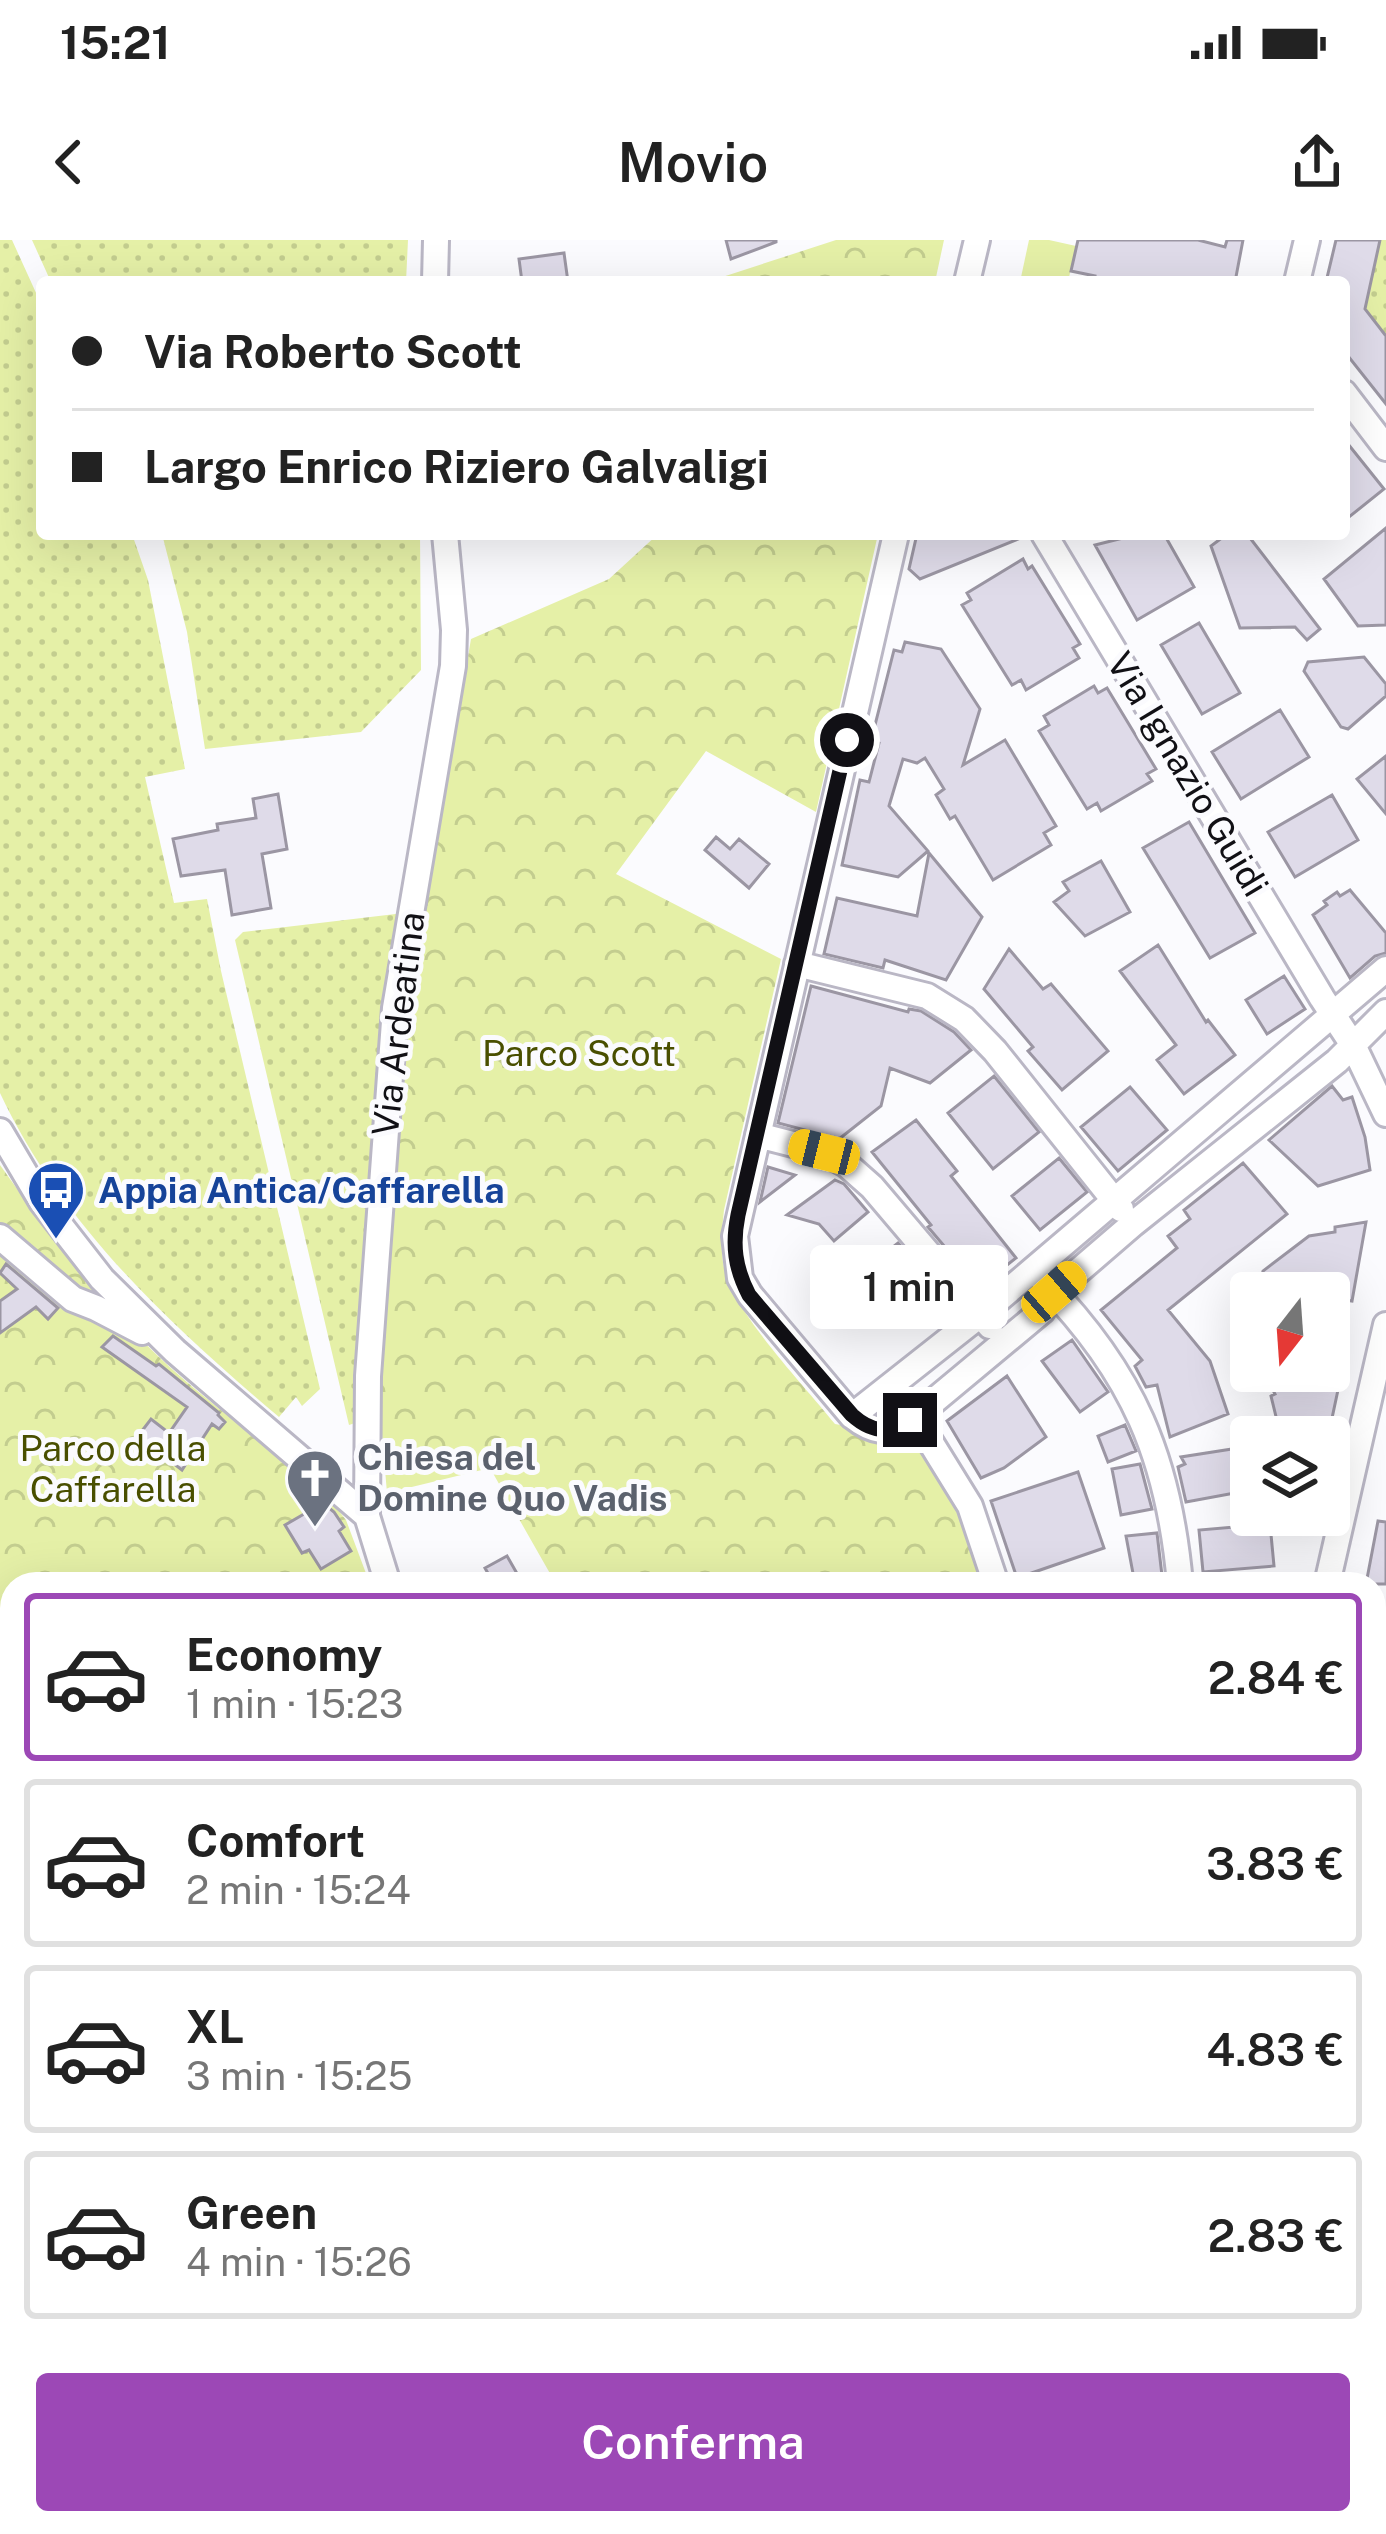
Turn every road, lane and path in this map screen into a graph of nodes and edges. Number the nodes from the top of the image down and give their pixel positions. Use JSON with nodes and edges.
{"nodes":[{"id":1,"x":436,"y":240,"type":"edge"},
{"id":2,"x":977,"y":240,"type":"edge"},
{"id":3,"x":1307,"y":240,"type":"edge"},
{"id":4,"x":435,"y":276,"type":"edge"},
{"id":5,"x":969,"y":276,"type":"edge"},
{"id":6,"x":1299,"y":276,"type":"edge"},
{"id":7,"x":1350,"y":401,"type":"edge"},
{"id":8,"x":1386,"y":448,"type":"edge"},
{"id":9,"x":446,"y":540,"type":"edge"},
{"id":10,"x":895,"y":540,"type":"edge"},
{"id":11,"x":1048,"y":540,"type":"edge"},
{"id":12,"x":797,"y":964,"type":"junction"},
{"id":13,"x":1386,"y":969,"type":"edge"},
{"id":14,"x":1386,"y":1012,"type":"edge"},
{"id":15,"x":1332,"y":1013,"type":"junction"},
{"id":16,"x":1354,"y":1045,"type":"junction"},
{"id":17,"x":1386,"y":1114,"type":"edge"},
{"id":18,"x":0,"y":1132,"type":"edge"},
{"id":19,"x":758,"y":1135,"type":"junction"},
{"id":20,"x":1114,"y":1201,"type":"junction"},
{"id":21,"x":1133,"y":1224,"type":"junction"},
{"id":22,"x":0,"y":1237,"type":"edge"},
{"id":23,"x":1033,"y":1270,"type":"junction"},
{"id":24,"x":1054,"y":1292,"type":"junction"},
{"id":25,"x":980,"y":1315,"type":"junction"},
{"id":26,"x":1386,"y":1324,"type":"edge"},
{"id":27,"x":1004,"y":1342,"type":"junction"},
{"id":28,"x":175,"y":1352,"type":"junction"},
{"id":29,"x":852,"y":1415,"type":"junction"},
{"id":30,"x":915,"y":1417,"type":"junction"},
{"id":31,"x":367,"y":1516,"type":"junction"},
{"id":32,"x":384,"y":1572,"type":"edge"},
{"id":33,"x":992,"y":1572,"type":"edge"},
{"id":34,"x":1179,"y":1572,"type":"edge"},
{"id":35,"x":1330,"y":1572,"type":"edge"}],
"edges":[{"from":1,"to":4,"type":"street"},
{"from":2,"to":5,"type":"street"},
{"from":3,"to":6,"type":"street"},
{"from":7,"to":8,"type":"street"},
{"from":9,"to":31,"type":"street","name":"Via Ardeatina"},
{"from":10,"to":12,"type":"street"},
{"from":11,"to":15,"type":"street","name":"Via Ignazio Guidi"},
{"from":12,"to":19,"type":"street"},
{"from":12,"to":20,"type":"street"},
{"from":13,"to":15,"type":"street"},
{"from":14,"to":16,"type":"street"},
{"from":15,"to":16,"type":"street","name":"Via Ignazio Guidi"},
{"from":15,"to":20,"type":"street"},
{"from":16,"to":17,"type":"street","name":"Via Ignazio Guidi"},
{"from":16,"to":21,"type":"street"},
{"from":18,"to":28,"type":"street"},
{"from":19,"to":25,"type":"street"},
{"from":19,"to":29,"type":"street"},
{"from":20,"to":21,"type":"street"},
{"from":20,"to":23,"type":"street"},
{"from":21,"to":24,"type":"street"},
{"from":22,"to":28,"type":"street"},
{"from":23,"to":24,"type":"street"},
{"from":23,"to":25,"type":"street"},
{"from":24,"to":27,"type":"street"},
{"from":24,"to":34,"type":"street"},
{"from":25,"to":27,"type":"street"},
{"from":25,"to":29,"type":"street"},
{"from":26,"to":35,"type":"street"},
{"from":27,"to":30,"type":"street"},
{"from":28,"to":31,"type":"street"},
{"from":29,"to":30,"type":"street"},
{"from":30,"to":33,"type":"street"},
{"from":31,"to":32,"type":"street"}]}
